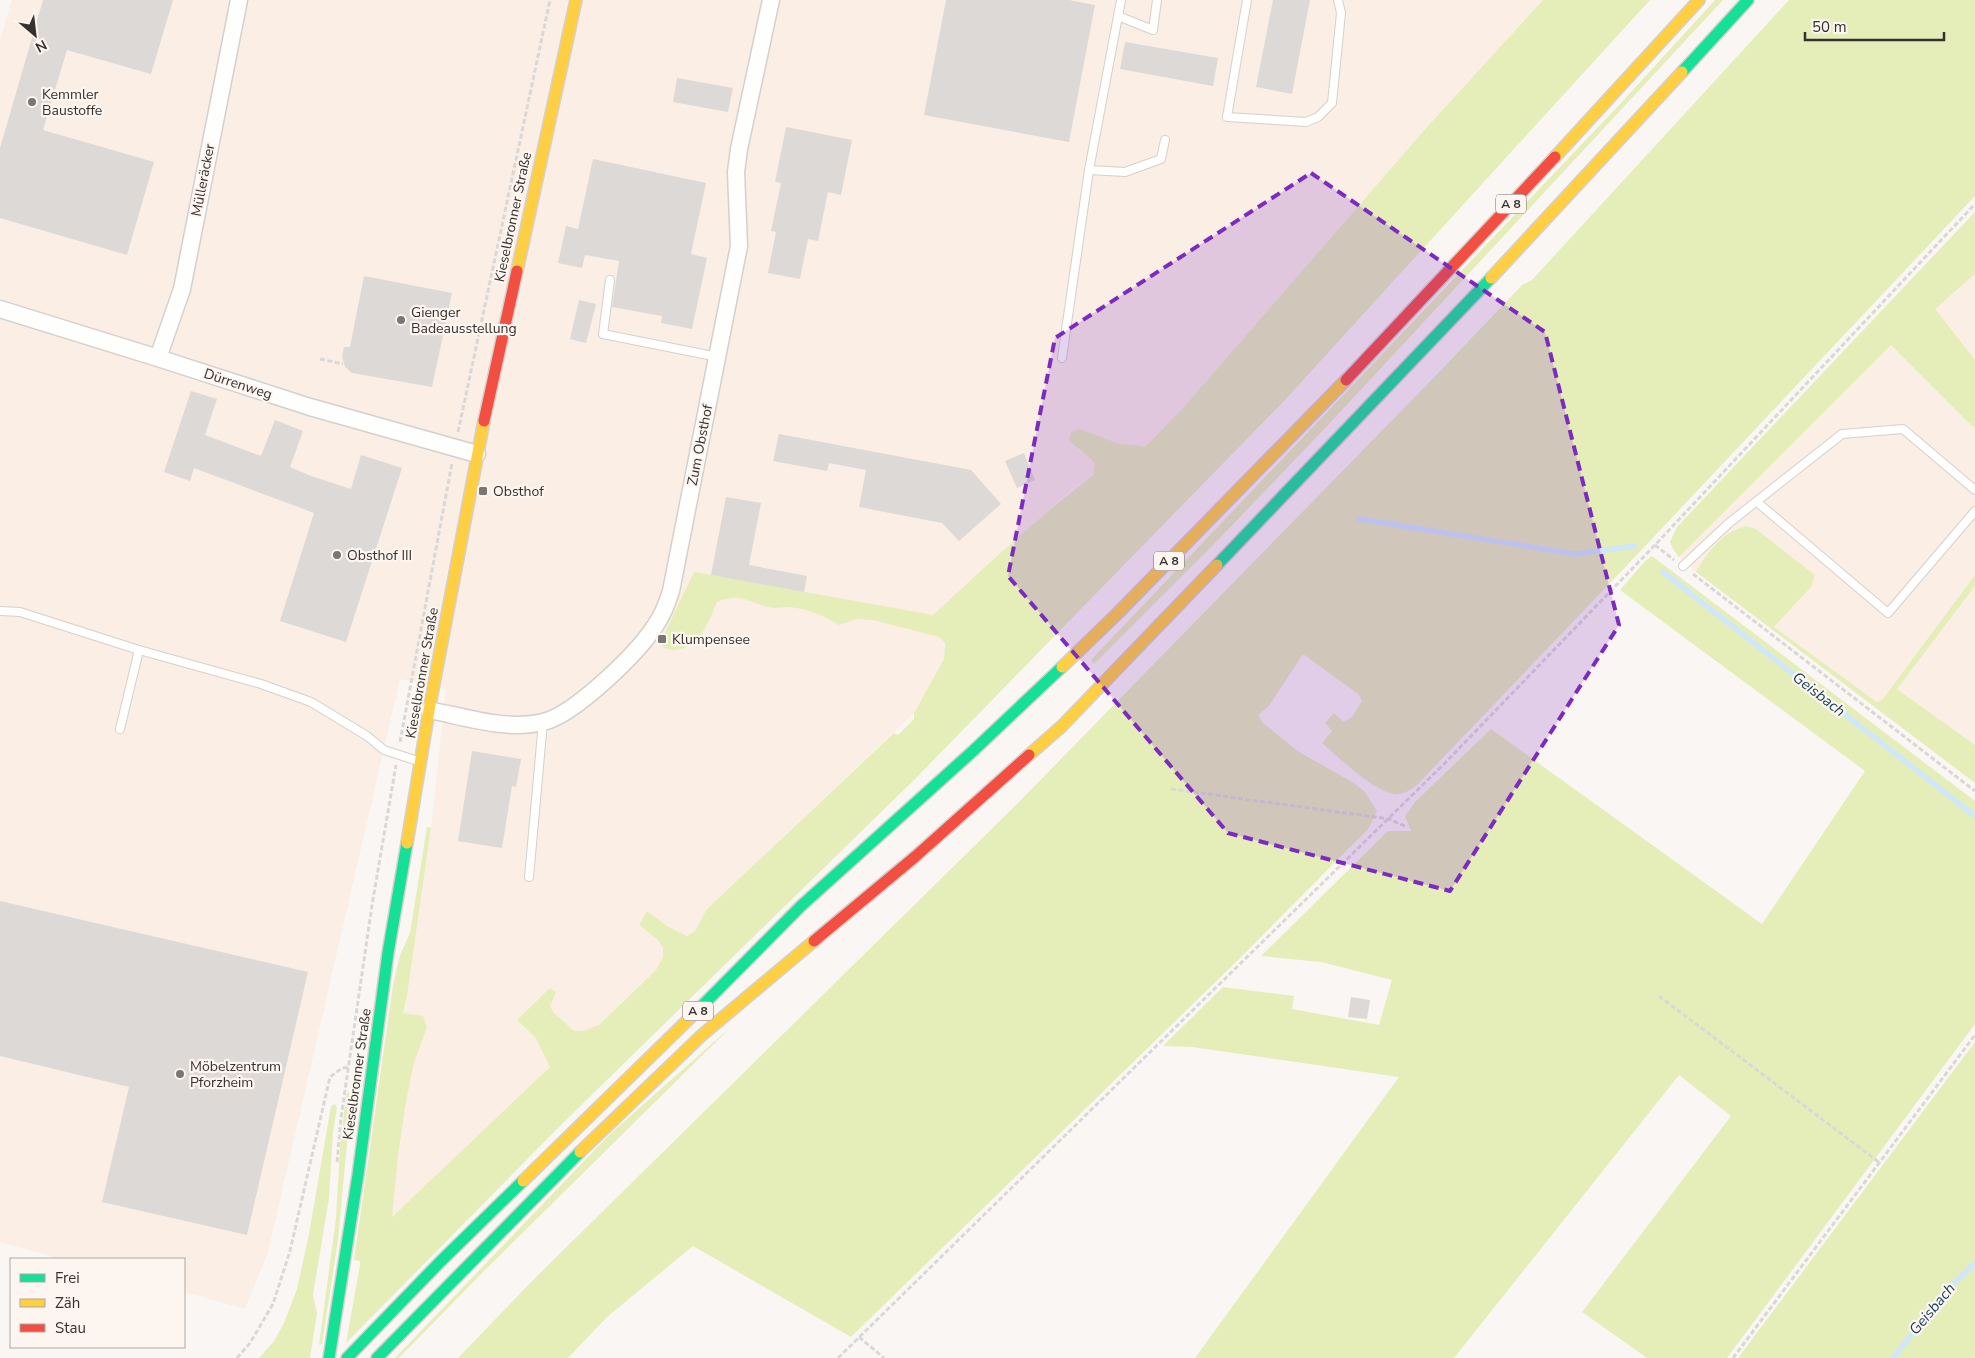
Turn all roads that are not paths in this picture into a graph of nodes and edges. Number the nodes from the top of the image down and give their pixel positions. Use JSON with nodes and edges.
{"nodes":[{"id":1,"x":239,"y":0,"type":"edge"},
{"id":2,"x":576,"y":0,"type":"edge"},
{"id":3,"x":772,"y":0,"type":"edge"},
{"id":4,"x":1121,"y":0,"type":"edge"},
{"id":5,"x":1158,"y":0,"type":"edge"},
{"id":6,"x":1247,"y":0,"type":"edge"},
{"id":7,"x":1338,"y":0,"type":"edge"},
{"id":8,"x":1686,"y":0,"type":"edge"},
{"id":9,"x":1699,"y":0,"type":"edge"},
{"id":10,"x":1753,"y":2,"type":"edge"},
{"id":11,"x":1118,"y":16,"type":"junction"},
{"id":12,"x":1672,"y":31,"type":"junction"},
{"id":13,"x":1166,"y":140,"type":"dead end"},
{"id":14,"x":1089,"y":170,"type":"junction"},
{"id":15,"x":610,"y":280,"type":"dead end"},
{"id":16,"x":0,"y":309,"type":"edge"},
{"id":17,"x":718,"y":357,"type":"junction"},
{"id":18,"x":158,"y":358,"type":"junction"},
{"id":19,"x":1062,"y":358,"type":"dead end"},
{"id":20,"x":477,"y":454,"type":"junction"},
{"id":21,"x":1975,"y":490,"type":"edge"},
{"id":22,"x":1757,"y":502,"type":"junction"},
{"id":23,"x":1975,"y":511,"type":"edge"},
{"id":24,"x":1683,"y":566,"type":"road end"},
{"id":25,"x":0,"y":611,"type":"edge"},
{"id":26,"x":139,"y":650,"type":"junction"},
{"id":27,"x":430,"y":710,"type":"junction"},
{"id":28,"x":543,"y":722,"type":"junction"},
{"id":29,"x":120,"y":729,"type":"dead end"},
{"id":30,"x":421,"y":761,"type":"junction"},
{"id":31,"x":529,"y":877,"type":"dead end"},
{"id":32,"x":329,"y":1358,"type":"edge"},
{"id":33,"x":347,"y":1358,"type":"edge"},
{"id":34,"x":377,"y":1358,"type":"edge"}],
"edges":[{"from":1,"to":18,"type":"street","name":"Mülleräcker"},
{"from":2,"to":20,"type":"main road","name":"Kieselbronner Straße"},
{"from":3,"to":17,"type":"street","name":"Zum Obsthof"},
{"from":4,"to":11,"type":"lane"},
{"from":5,"to":11,"type":"lane"},
{"from":6,"to":7,"type":"lane"},
{"from":8,"to":12,"type":"main road"},
{"from":9,"to":12,"type":"main road","number":"A 8"},
{"from":10,"to":34,"type":"main road","number":"A 8"},
{"from":11,"to":14,"type":"lane"},
{"from":12,"to":33,"type":"main road","number":"A 8"},
{"from":13,"to":14,"type":"lane"},
{"from":14,"to":19,"type":"lane"},
{"from":15,"to":17,"type":"lane"},
{"from":16,"to":18,"type":"street","name":"Dürrenweg"},
{"from":17,"to":28,"type":"street","name":"Zum Obsthof"},
{"from":18,"to":20,"type":"street","name":"Dürrenweg"},
{"from":20,"to":27,"type":"main road","name":"Kieselbronner Straße"},
{"from":21,"to":22,"type":"lane"},
{"from":22,"to":23,"type":"lane"},
{"from":22,"to":24,"type":"lane"},
{"from":25,"to":26,"type":"lane"},
{"from":26,"to":29,"type":"lane"},
{"from":26,"to":30,"type":"lane"},
{"from":27,"to":28,"type":"street","name":"Zum Obsthof"},
{"from":27,"to":30,"type":"main road","name":"Kieselbronner Straße"},
{"from":28,"to":31,"type":"lane"},
{"from":30,"to":32,"type":"main road","name":"Kieselbronner Straße"}]}
